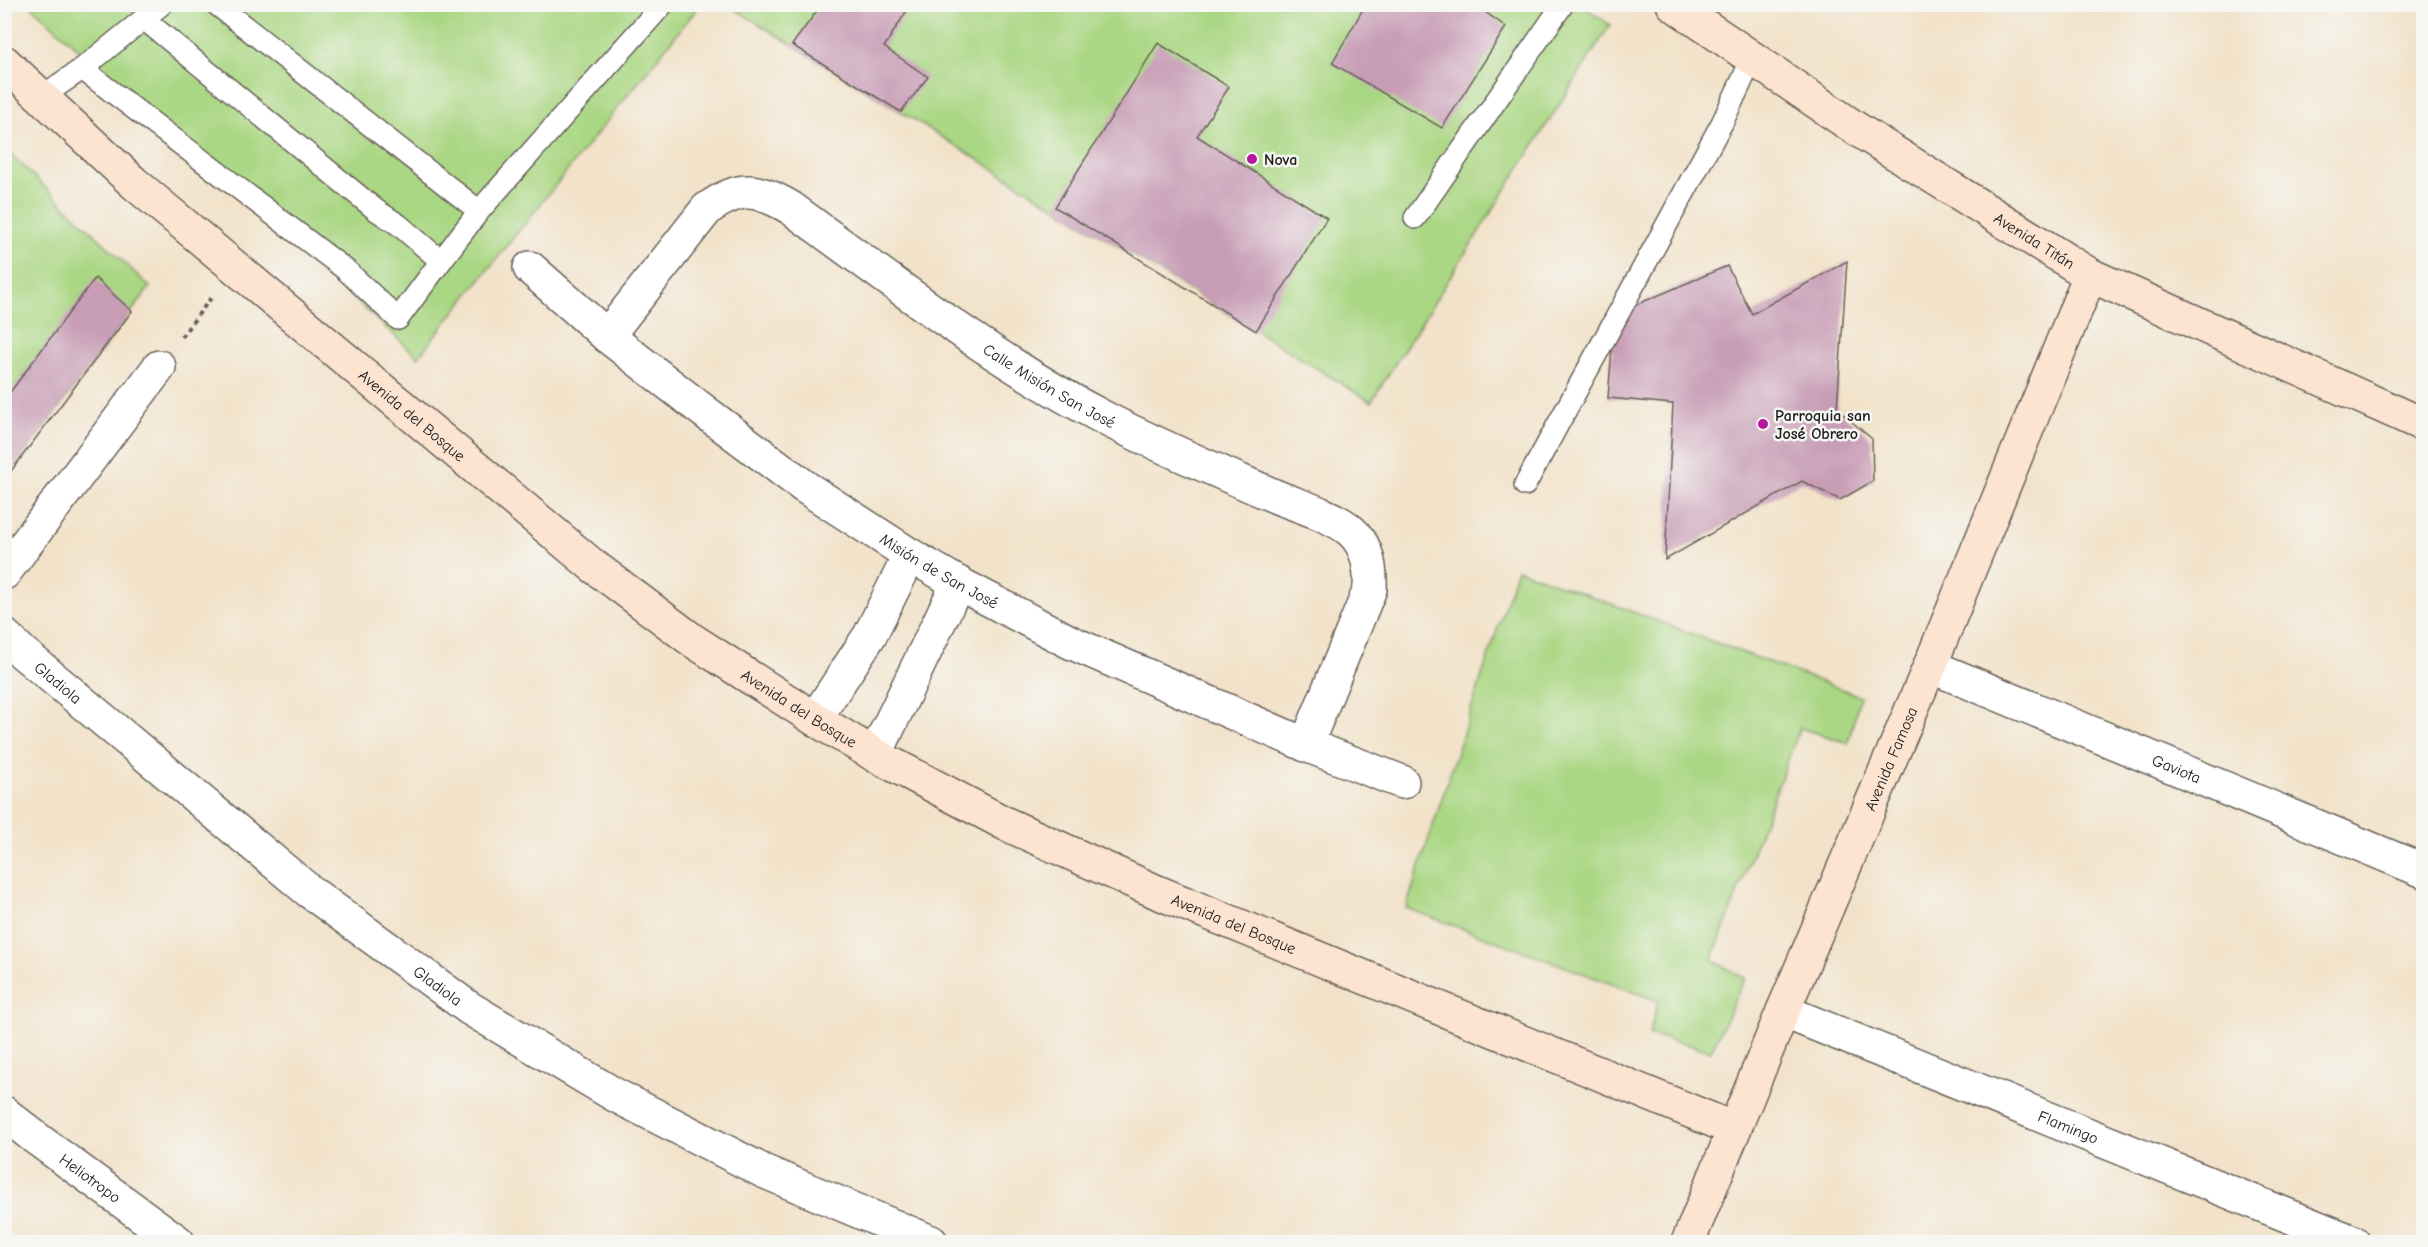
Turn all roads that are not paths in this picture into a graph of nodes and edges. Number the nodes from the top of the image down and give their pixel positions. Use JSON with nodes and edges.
{"nodes":[{"id":1,"x":162,"y":4,"type":"edge"},
{"id":2,"x":216,"y":4,"type":"edge"},
{"id":3,"x":663,"y":4,"type":"edge"},
{"id":4,"x":1563,"y":4,"type":"edge"},
{"id":5,"x":1673,"y":4,"type":"edge"},
{"id":6,"x":145,"y":20,"type":"junction"},
{"id":7,"x":1752,"y":58,"type":"junction"},
{"id":8,"x":4,"y":62,"type":"edge"},
{"id":9,"x":82,"y":69,"type":"junction"},
{"id":10,"x":41,"y":97,"type":"junction"},
{"id":11,"x":480,"y":211,"type":"junction"},
{"id":12,"x":1415,"y":218,"type":"dead end"},
{"id":13,"x":441,"y":261,"type":"junction"},
{"id":14,"x":530,"y":268,"type":"dead end"},
{"id":15,"x":2090,"y":275,"type":"junction"},
{"id":16,"x":607,"y":336,"type":"junction"},
{"id":17,"x":159,"y":367,"type":"road end"},
{"id":18,"x":2424,"y":425,"type":"edge"},
{"id":19,"x":1525,"y":485,"type":"dead end"},
{"id":20,"x":910,"y":555,"type":"junction"},
{"id":21,"x":4,"y":573,"type":"edge"},
{"id":22,"x":958,"y":583,"type":"junction"},
{"id":23,"x":4,"y":635,"type":"edge"},
{"id":24,"x":1930,"y":666,"type":"junction"},
{"id":25,"x":815,"y":720,"type":"junction"},
{"id":26,"x":1306,"y":745,"type":"junction"},
{"id":27,"x":875,"y":755,"type":"junction"},
{"id":28,"x":1402,"y":782,"type":"dead end"},
{"id":29,"x":2424,"y":871,"type":"edge"},
{"id":30,"x":1783,"y":1011,"type":"junction"},
{"id":31,"x":4,"y":1113,"type":"edge"},
{"id":32,"x":1734,"y":1129,"type":"junction"},
{"id":33,"x":178,"y":1242,"type":"edge"},
{"id":34,"x":931,"y":1242,"type":"edge"},
{"id":35,"x":1688,"y":1242,"type":"edge"},
{"id":36,"x":2353,"y":1242,"type":"edge"}],
"edges":[{"from":1,"to":6,"type":"lane"},
{"from":2,"to":11,"type":"lane"},
{"from":3,"to":11,"type":"lane"},
{"from":4,"to":12,"type":"lane"},
{"from":5,"to":7,"type":"street","name":"Avenida Titán"},
{"from":6,"to":9,"type":"lane"},
{"from":6,"to":13,"type":"lane"},
{"from":7,"to":15,"type":"street","name":"Avenida Titán"},
{"from":7,"to":19,"type":"lane"},
{"from":8,"to":10,"type":"street","name":"Avenida del Bosque"},
{"from":9,"to":10,"type":"lane"},
{"from":9,"to":13,"type":"lane"},
{"from":10,"to":25,"type":"street","name":"Avenida del Bosque"},
{"from":11,"to":13,"type":"lane"},
{"from":14,"to":16,"type":"street","name":"Misión de San José"},
{"from":15,"to":18,"type":"street","name":"Avenida Titán"},
{"from":15,"to":24,"type":"street","name":"Avenida Famosa"},
{"from":16,"to":20,"type":"street","name":"Misión de San José"},
{"from":16,"to":26,"type":"street","name":"Calle Misión San José"},
{"from":17,"to":21,"type":"street"},
{"from":20,"to":22,"type":"street","name":"Misión de San José"},
{"from":20,"to":25,"type":"street"},
{"from":22,"to":26,"type":"street","name":"Misión de San José"},
{"from":22,"to":27,"type":"street"},
{"from":23,"to":34,"type":"street","name":"Gladiola"},
{"from":24,"to":29,"type":"street","name":"Gaviota"},
{"from":24,"to":30,"type":"street","name":"Avenida Famosa"},
{"from":25,"to":27,"type":"street","name":"Avenida del Bosque"},
{"from":26,"to":28,"type":"street","name":"Misión de San José"},
{"from":27,"to":32,"type":"street","name":"Avenida del Bosque"},
{"from":30,"to":32,"type":"street","name":"Avenida Famosa"},
{"from":30,"to":36,"type":"street","name":"Flamingo"},
{"from":31,"to":33,"type":"street","name":"Heliotropo"},
{"from":32,"to":35,"type":"street","name":"Avenida Famosa"}]}
